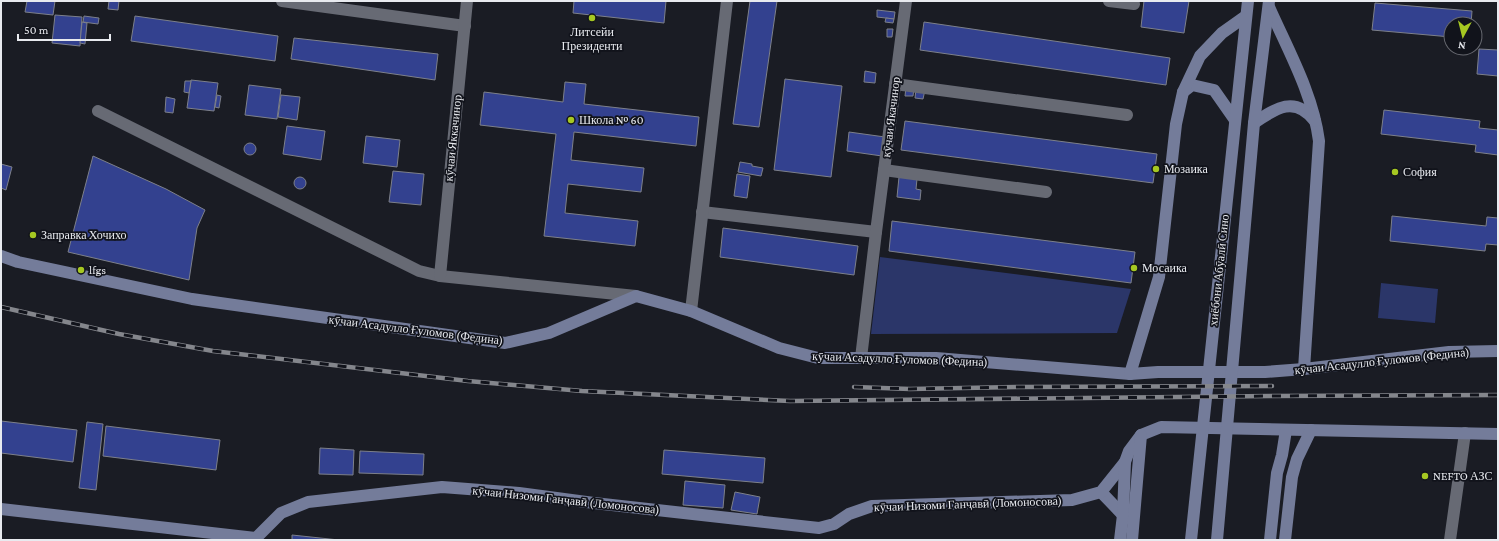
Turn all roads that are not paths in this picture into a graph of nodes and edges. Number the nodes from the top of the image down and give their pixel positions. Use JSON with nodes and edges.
{"nodes":[{"id":1,"x":282,"y":1,"type":"edge"},
{"id":2,"x":467,"y":1,"type":"edge"},
{"id":3,"x":727,"y":1,"type":"edge"},
{"id":4,"x":906,"y":1,"type":"edge"},
{"id":5,"x":1109,"y":1,"type":"edge"},
{"id":6,"x":1248,"y":1,"type":"edge"},
{"id":7,"x":1134,"y":4,"type":"dead end"},
{"id":8,"x":1269,"y":4,"type":"edge"},
{"id":9,"x":1246,"y":16,"type":"junction"},
{"id":10,"x":465,"y":26,"type":"junction"},
{"id":11,"x":895,"y":84,"type":"junction"},
{"id":12,"x":1183,"y":92,"type":"junction"},
{"id":13,"x":98,"y":111,"type":"dead end"},
{"id":14,"x":1127,"y":115,"type":"dead end"},
{"id":15,"x":1235,"y":120,"type":"junction"},
{"id":16,"x":1254,"y":123,"type":"junction"},
{"id":17,"x":1317,"y":124,"type":"junction"},
{"id":18,"x":884,"y":170,"type":"junction"},
{"id":19,"x":1046,"y":192,"type":"dead end"},
{"id":20,"x":702,"y":212,"type":"junction"},
{"id":21,"x":876,"y":232,"type":"junction"},
{"id":22,"x":1,"y":256,"type":"edge"},
{"id":23,"x":440,"y":276,"type":"junction"},
{"id":24,"x":636,"y":296,"type":"junction"},
{"id":25,"x":691,"y":311,"type":"junction"},
{"id":26,"x":1498,"y":351,"type":"edge"},
{"id":27,"x":861,"y":358,"type":"junction"},
{"id":28,"x":1304,"y":369,"type":"junction"},
{"id":29,"x":1130,"y":374,"type":"junction"},
{"id":30,"x":1286,"y":430,"type":"junction"},
{"id":31,"x":1311,"y":430,"type":"junction"},
{"id":32,"x":1466,"y":433,"type":"junction"},
{"id":33,"x":1498,"y":434,"type":"edge"},
{"id":34,"x":1141,"y":435,"type":"junction"},
{"id":35,"x":1125,"y":462,"type":"junction"},
{"id":36,"x":1101,"y":492,"type":"junction"},
{"id":37,"x":1,"y":509,"type":"edge"},
{"id":38,"x":1123,"y":515,"type":"junction"},
{"id":39,"x":1120,"y":540,"type":"edge"},
{"id":40,"x":1132,"y":540,"type":"edge"},
{"id":41,"x":1191,"y":540,"type":"edge"},
{"id":42,"x":1217,"y":540,"type":"edge"},
{"id":43,"x":1270,"y":540,"type":"edge"},
{"id":44,"x":1285,"y":540,"type":"edge"},
{"id":45,"x":1450,"y":540,"type":"edge"},
{"id":46,"x":1454,"y":540,"type":"edge"}],
"edges":[{"from":1,"to":10,"type":"street"},
{"from":2,"to":10,"type":"street","name":"кӯчаи Яккачинор"},
{"from":3,"to":20,"type":"street"},
{"from":4,"to":11,"type":"street","name":"кӯчаи Якачинор"},
{"from":5,"to":7,"type":"street"},
{"from":6,"to":9,"type":"street","name":"хиёбони Абӯалӣ Сино"},
{"from":8,"to":16,"type":"street","name":"хиёбони Абӯалӣ Сино"},
{"from":8,"to":17,"type":"street"},
{"from":9,"to":12,"type":"street"},
{"from":9,"to":15,"type":"street","name":"хиёбони Абӯалӣ Сино"},
{"from":10,"to":23,"type":"street","name":"кӯчаи Яккачинор"},
{"from":11,"to":14,"type":"street"},
{"from":11,"to":18,"type":"street","name":"кӯчаи Якачинор"},
{"from":12,"to":15,"type":"street"},
{"from":12,"to":29,"type":"street"},
{"from":13,"to":23,"type":"street"},
{"from":15,"to":41,"type":"street","name":"хиёбони Абӯалӣ Сино"},
{"from":16,"to":17,"type":"street"},
{"from":16,"to":42,"type":"street","name":"хиёбони Абӯалӣ Сино"},
{"from":17,"to":28,"type":"street"},
{"from":18,"to":19,"type":"street"},
{"from":18,"to":21,"type":"street","name":"кӯчаи Якачинор"},
{"from":20,"to":21,"type":"street"},
{"from":20,"to":25,"type":"street"},
{"from":21,"to":27,"type":"street","name":"кӯчаи Якачинор"},
{"from":22,"to":24,"type":"street","name":"кӯчаи Асадулло Ғуломов (Федина)"},
{"from":23,"to":24,"type":"street"},
{"from":24,"to":25,"type":"street","name":"кӯчаи Асадулло Ғуломов (Федина)"},
{"from":25,"to":27,"type":"street","name":"кӯчаи Асадулло Ғуломов (Федина)"},
{"from":26,"to":28,"type":"street","name":"кӯчаи Асадулло Ғуломов (Федина)"},
{"from":27,"to":29,"type":"street","name":"кӯчаи Асадулло Ғуломов (Федина)"},
{"from":28,"to":29,"type":"street","name":"кӯчаи Асадулло Ғуломов (Федина)"},
{"from":30,"to":31,"type":"street"},
{"from":30,"to":34,"type":"street"},
{"from":30,"to":43,"type":"street"},
{"from":31,"to":32,"type":"street"},
{"from":31,"to":44,"type":"street"},
{"from":32,"to":33,"type":"street"},
{"from":32,"to":45,"type":"street"},
{"from":34,"to":35,"type":"street"},
{"from":34,"to":40,"type":"street"},
{"from":35,"to":36,"type":"street"},
{"from":35,"to":38,"type":"street"},
{"from":36,"to":37,"type":"street","name":"кӯчаи Низоми Ганҷавӣ (Ломоносова)"},
{"from":36,"to":38,"type":"street"},
{"from":38,"to":39,"type":"street"},
{"from":45,"to":46,"type":"street"}]}
